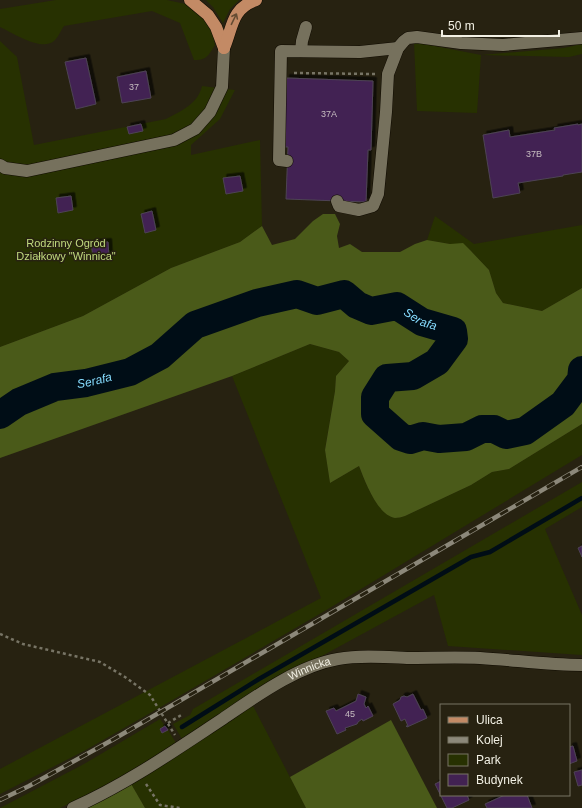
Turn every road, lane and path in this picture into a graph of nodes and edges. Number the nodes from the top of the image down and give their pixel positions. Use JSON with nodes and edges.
{"nodes":[{"id":1,"x":190,"y":0,"type":"edge"},
{"id":2,"x":256,"y":0,"type":"edge"},
{"id":3,"x":306,"y":27,"type":"dead end"},
{"id":4,"x":582,"y":38,"type":"edge"},
{"id":5,"x":224,"y":48,"type":"junction"},
{"id":6,"x":398,"y":48,"type":"junction"},
{"id":7,"x":301,"y":51,"type":"junction"},
{"id":8,"x":280,"y":73,"type":"junction"},
{"id":9,"x":388,"y":74,"type":"junction"},
{"id":10,"x":288,"y":160,"type":"dead end"},
{"id":11,"x":0,"y":165,"type":"edge"},
{"id":12,"x":337,"y":201,"type":"dead end"},
{"id":13,"x":0,"y":634,"type":"edge"},
{"id":14,"x":582,"y":665,"type":"edge"},
{"id":15,"x":183,"y":714,"type":"dead end"},
{"id":16,"x":138,"y":772,"type":"junction"},
{"id":17,"x":73,"y":808,"type":"edge"},
{"id":18,"x":180,"y":808,"type":"edge"}],
"edges":[{"from":1,"to":5,"type":"main road"},
{"from":5,"to":2,"type":"main road","one_way":true},
{"from":3,"to":7,"type":"street"},
{"from":4,"to":6,"type":"street"},
{"from":5,"to":11,"type":"street"},
{"from":6,"to":7,"type":"street"},
{"from":6,"to":9,"type":"street"},
{"from":7,"to":8,"type":"street"},
{"from":8,"to":9,"type":"path"},
{"from":8,"to":10,"type":"street"},
{"from":9,"to":12,"type":"street"},
{"from":13,"to":15,"type":"path"},
{"from":14,"to":16,"type":"street","name":"Winnicka"},
{"from":16,"to":17,"type":"street","name":"Winnicka"},
{"from":16,"to":18,"type":"path"}]}
